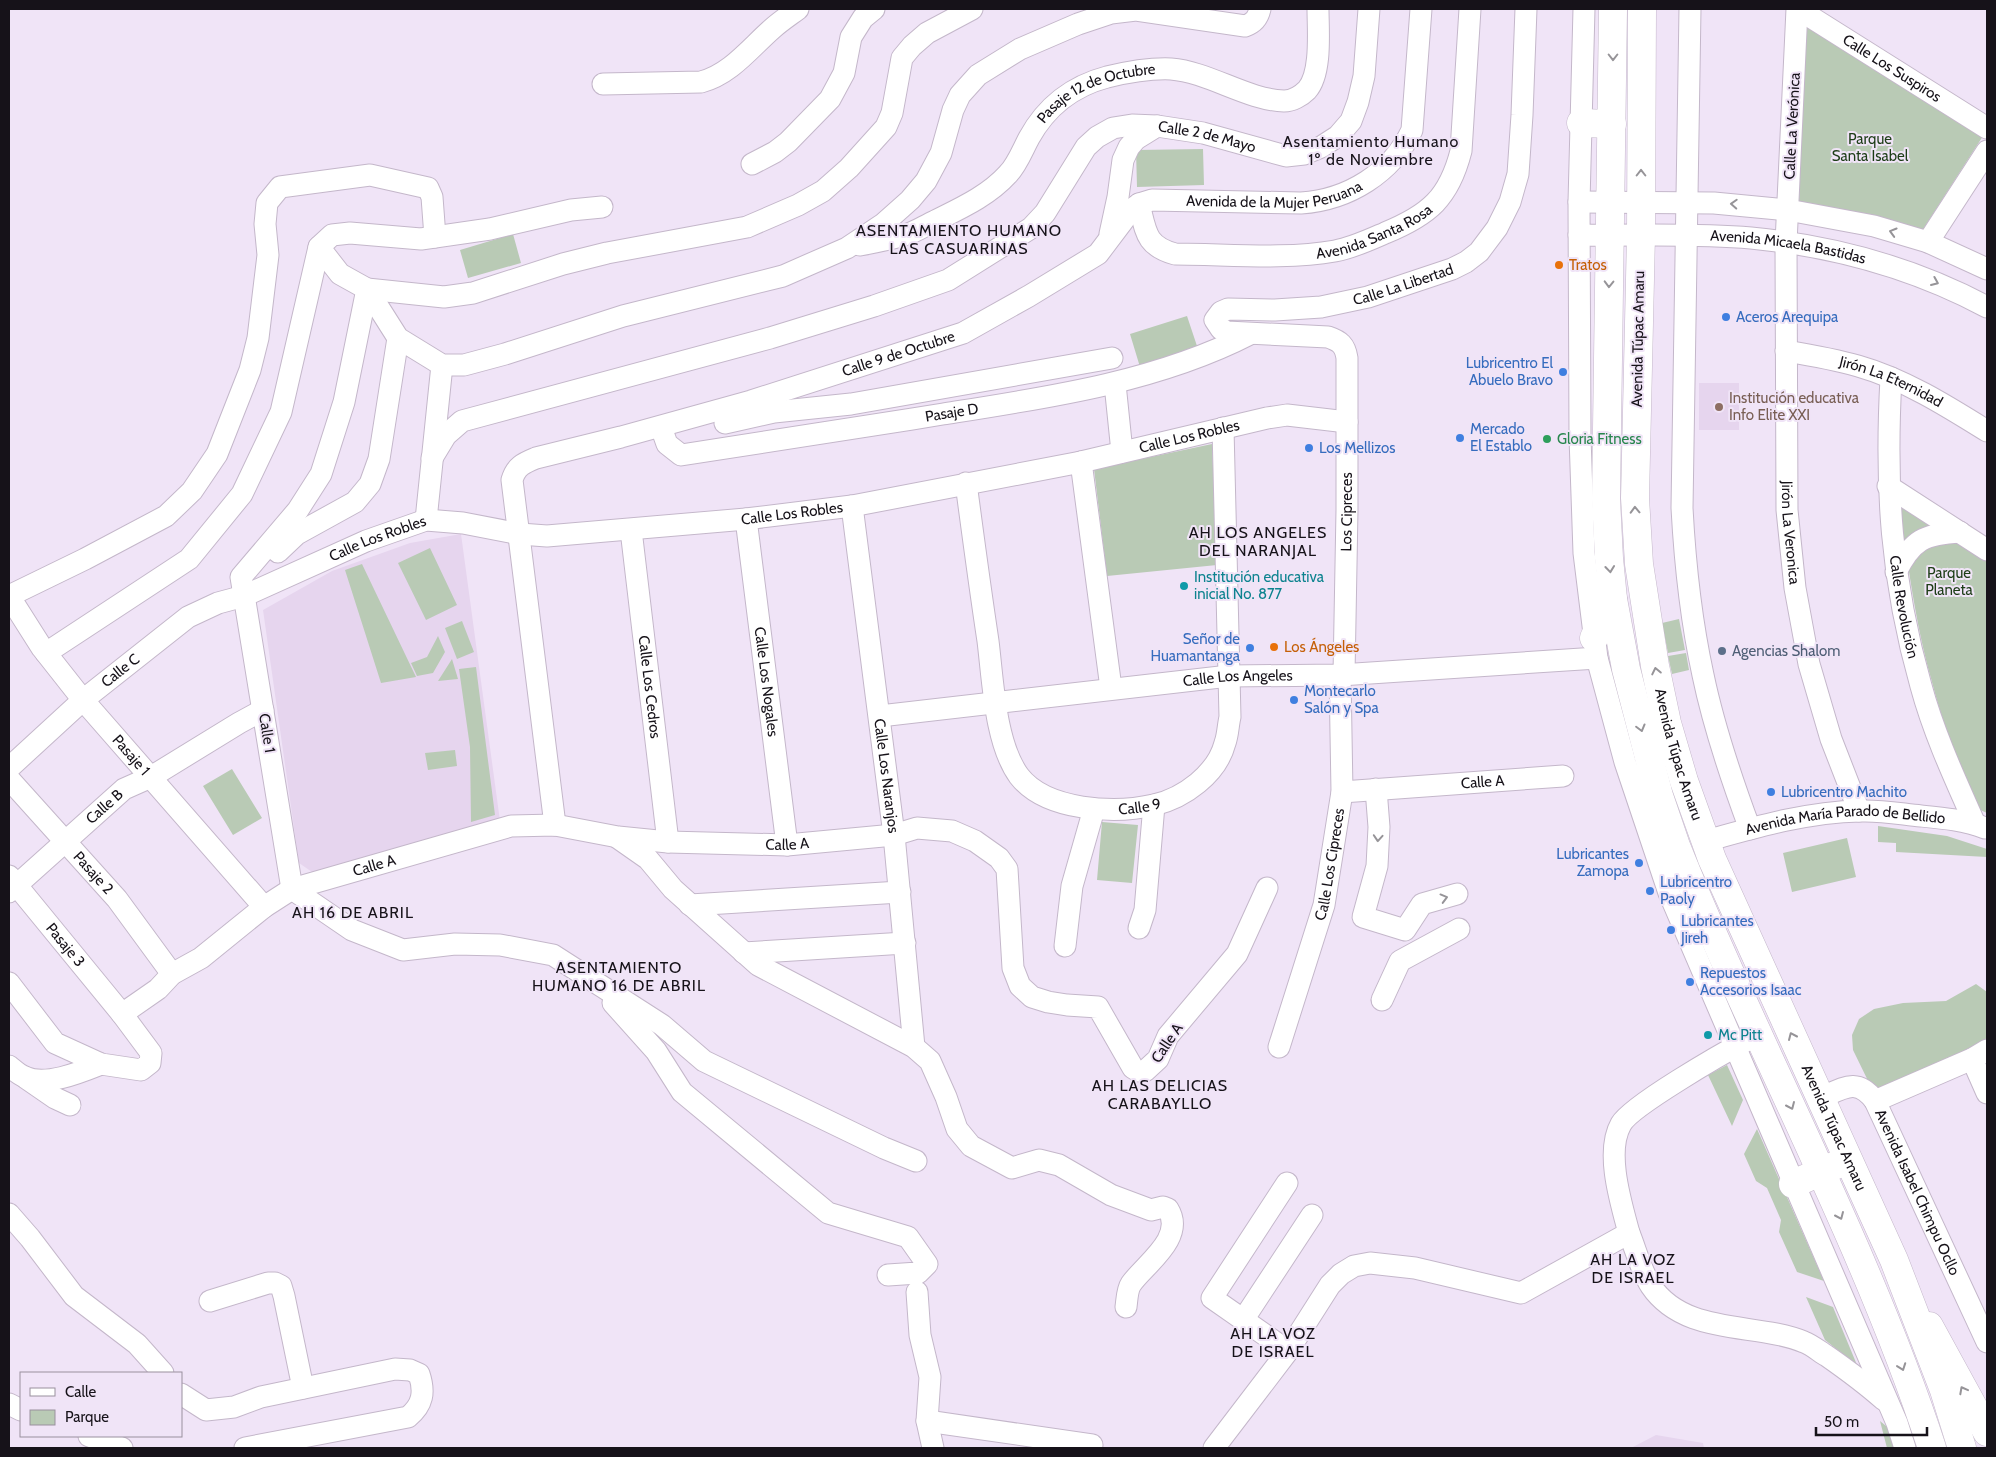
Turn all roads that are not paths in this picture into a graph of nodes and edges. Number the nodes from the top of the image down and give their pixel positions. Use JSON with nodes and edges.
{"nodes":[{"id":1,"x":798,"y":9,"type":"edge"},
{"id":2,"x":874,"y":9,"type":"edge"},
{"id":3,"x":972,"y":9,"type":"edge"},
{"id":4,"x":1260,"y":9,"type":"edge"},
{"id":5,"x":1318,"y":9,"type":"edge"},
{"id":6,"x":1369,"y":9,"type":"edge"},
{"id":7,"x":1421,"y":9,"type":"edge"},
{"id":8,"x":1470,"y":9,"type":"edge"},
{"id":9,"x":1526,"y":9,"type":"edge"},
{"id":10,"x":1584,"y":9,"type":"edge"},
{"id":11,"x":1613,"y":9,"type":"edge"},
{"id":12,"x":1642,"y":9,"type":"edge"},
{"id":13,"x":1690,"y":9,"type":"edge"},
{"id":14,"x":1798,"y":9,"type":"edge"},
{"id":15,"x":603,"y":84,"type":"dead end"},
{"id":16,"x":1581,"y":123,"type":"junction"},
{"id":17,"x":1612,"y":124,"type":"junction"},
{"id":18,"x":1157,"y":126,"type":"junction"},
{"id":19,"x":1987,"y":128,"type":"edge"},
{"id":20,"x":1987,"y":150,"type":"edge"},
{"id":21,"x":752,"y":164,"type":"dead end"},
{"id":22,"x":1579,"y":202,"type":"junction"},
{"id":23,"x":1611,"y":202,"type":"junction"},
{"id":24,"x":1641,"y":203,"type":"junction"},
{"id":25,"x":1686,"y":203,"type":"junction"},
{"id":26,"x":1139,"y":204,"type":"junction"},
{"id":27,"x":602,"y":207,"type":"dead end"},
{"id":28,"x":1788,"y":210,"type":"junction"},
{"id":29,"x":1579,"y":235,"type":"junction"},
{"id":30,"x":1641,"y":235,"type":"junction"},
{"id":31,"x":1610,"y":236,"type":"junction"},
{"id":32,"x":1686,"y":236,"type":"junction"},
{"id":33,"x":435,"y":237,"type":"junction"},
{"id":34,"x":1109,"y":239,"type":"junction"},
{"id":35,"x":1928,"y":242,"type":"junction"},
{"id":36,"x":1786,"y":243,"type":"junction"},
{"id":37,"x":318,"y":247,"type":"junction"},
{"id":38,"x":847,"y":248,"type":"junction"},
{"id":39,"x":1987,"y":269,"type":"edge"},
{"id":40,"x":367,"y":289,"type":"junction"},
{"id":41,"x":1987,"y":307,"type":"edge"},
{"id":42,"x":1250,"y":334,"type":"junction"},
{"id":43,"x":398,"y":338,"type":"junction"},
{"id":44,"x":1345,"y":348,"type":"joint"},
{"id":45,"x":1786,"y":351,"type":"junction"},
{"id":46,"x":1112,"y":358,"type":"dead end"},
{"id":47,"x":442,"y":365,"type":"junction"},
{"id":48,"x":1891,"y":378,"type":"junction"},
{"id":49,"x":1115,"y":384,"type":"junction"},
{"id":50,"x":1347,"y":422,"type":"junction"},
{"id":51,"x":1223,"y":428,"type":"junction"},
{"id":52,"x":662,"y":430,"type":"junction"},
{"id":53,"x":1987,"y":432,"type":"edge"},
{"id":54,"x":1122,"y":452,"type":"junction"},
{"id":55,"x":432,"y":458,"type":"junction"},
{"id":56,"x":1081,"y":462,"type":"junction"},
{"id":57,"x":966,"y":483,"type":"junction"},
{"id":58,"x":1888,"y":486,"type":"junction"},
{"id":59,"x":852,"y":506,"type":"junction"},
{"id":60,"x":746,"y":519,"type":"junction"},
{"id":61,"x":426,"y":520,"type":"junction"},
{"id":62,"x":631,"y":530,"type":"junction"},
{"id":63,"x":1960,"y":532,"type":"junction"},
{"id":64,"x":520,"y":534,"type":"junction"},
{"id":65,"x":1987,"y":550,"type":"edge"},
{"id":66,"x":1896,"y":572,"type":"junction"},
{"id":67,"x":243,"y":586,"type":"junction"},
{"id":68,"x":9,"y":596,"type":"edge"},
{"id":69,"x":1613,"y":599,"type":"junction"},
{"id":70,"x":1596,"y":648,"type":"junction"},
{"id":71,"x":46,"y":654,"type":"junction"},
{"id":72,"x":1342,"y":675,"type":"junction"},
{"id":73,"x":1229,"y":676,"type":"junction"},
{"id":74,"x":1111,"y":688,"type":"junction"},
{"id":75,"x":83,"y":700,"type":"junction"},
{"id":76,"x":996,"y":703,"type":"junction"},
{"id":77,"x":263,"y":710,"type":"junction"},
{"id":78,"x":880,"y":716,"type":"junction"},
{"id":79,"x":9,"y":768,"type":"edge"},
{"id":80,"x":1564,"y":776,"type":"dead end"},
{"id":81,"x":151,"y":777,"type":"junction"},
{"id":82,"x":9,"y":779,"type":"edge"},
{"id":83,"x":1376,"y":789,"type":"junction"},
{"id":84,"x":1342,"y":792,"type":"junction"},
{"id":85,"x":1154,"y":805,"type":"junction"},
{"id":86,"x":1094,"y":809,"type":"junction"},
{"id":87,"x":1860,"y":811,"type":"junction"},
{"id":88,"x":1656,"y":823,"type":"junction"},
{"id":89,"x":555,"y":825,"type":"junction"},
{"id":90,"x":1981,"y":826,"type":"edge"},
{"id":91,"x":1750,"y":829,"type":"junction"},
{"id":92,"x":894,"y":835,"type":"junction"},
{"id":93,"x":618,"y":837,"type":"junction"},
{"id":94,"x":1706,"y":841,"type":"junction"},
{"id":95,"x":65,"y":842,"type":"junction"},
{"id":96,"x":668,"y":842,"type":"junction"},
{"id":97,"x":786,"y":845,"type":"junction"},
{"id":98,"x":11,"y":884,"type":"edge"},
{"id":99,"x":1267,"y":888,"type":"dead end"},
{"id":100,"x":292,"y":889,"type":"junction"},
{"id":101,"x":900,"y":892,"type":"junction"},
{"id":102,"x":1457,"y":894,"type":"dead end"},
{"id":103,"x":690,"y":904,"type":"junction"},
{"id":104,"x":264,"y":907,"type":"junction"},
{"id":105,"x":1139,"y":928,"type":"dead end"},
{"id":106,"x":1459,"y":929,"type":"dead end"},
{"id":107,"x":905,"y":943,"type":"junction"},
{"id":108,"x":1065,"y":946,"type":"dead end"},
{"id":109,"x":744,"y":953,"type":"junction"},
{"id":110,"x":172,"y":974,"type":"junction"},
{"id":111,"x":9,"y":983,"type":"edge"},
{"id":112,"x":596,"y":983,"type":"junction"},
{"id":113,"x":1382,"y":1000,"type":"dead end"},
{"id":114,"x":122,"y":1014,"type":"junction"},
{"id":115,"x":1759,"y":1033,"type":"junction"},
{"id":116,"x":914,"y":1047,"type":"junction"},
{"id":117,"x":1734,"y":1047,"type":"junction"},
{"id":118,"x":1279,"y":1048,"type":"dead end"},
{"id":119,"x":1980,"y":1054,"type":"edge"},
{"id":120,"x":101,"y":1064,"type":"junction"},
{"id":121,"x":9,"y":1066,"type":"edge"},
{"id":122,"x":26,"y":1078,"type":"junction"},
{"id":123,"x":1987,"y":1093,"type":"edge"},
{"id":124,"x":1820,"y":1098,"type":"junction"},
{"id":125,"x":1875,"y":1101,"type":"junction"},
{"id":126,"x":70,"y":1105,"type":"dead end"},
{"id":127,"x":1849,"y":1160,"type":"junction"},
{"id":128,"x":916,"y":1161,"type":"dead end"},
{"id":129,"x":1820,"y":1172,"type":"junction"},
{"id":130,"x":1287,"y":1183,"type":"dead end"},
{"id":131,"x":1793,"y":1184,"type":"junction"},
{"id":132,"x":9,"y":1214,"type":"edge"},
{"id":133,"x":1312,"y":1215,"type":"dead end"},
{"id":134,"x":1629,"y":1233,"type":"junction"},
{"id":135,"x":1894,"y":1260,"type":"junction"},
{"id":136,"x":888,"y":1275,"type":"dead end"},
{"id":137,"x":917,"y":1292,"type":"dead end"},
{"id":138,"x":210,"y":1301,"type":"dead end"},
{"id":139,"x":1126,"y":1307,"type":"dead end"},
{"id":140,"x":1243,"y":1320,"type":"junction"},
{"id":141,"x":1987,"y":1342,"type":"edge"},
{"id":142,"x":1288,"y":1351,"type":"junction"},
{"id":143,"x":162,"y":1372,"type":"edge"},
{"id":144,"x":303,"y":1388,"type":"junction"},
{"id":145,"x":182,"y":1395,"type":"edge"},
{"id":146,"x":1888,"y":1404,"type":"junction"},
{"id":147,"x":927,"y":1421,"type":"junction"},
{"id":148,"x":1987,"y":1432,"type":"edge"},
{"id":149,"x":92,"y":1437,"type":"edge"},
{"id":150,"x":320,"y":1441,"type":"edge"},
{"id":151,"x":1057,"y":1444,"type":"edge"},
{"id":152,"x":1092,"y":1445,"type":"dead end"},
{"id":153,"x":122,"y":1448,"type":"edge"},
{"id":154,"x":249,"y":1448,"type":"edge"},
{"id":155,"x":934,"y":1448,"type":"edge"},
{"id":156,"x":1214,"y":1448,"type":"edge"},
{"id":157,"x":1905,"y":1448,"type":"edge"},
{"id":158,"x":1932,"y":1448,"type":"edge"},
{"id":159,"x":1962,"y":1448,"type":"edge"}],
"edges":[{"from":1,"to":15,"type":"street"},
{"from":2,"to":21,"type":"street"},
{"from":3,"to":40,"type":"street"},
{"from":4,"to":38,"type":"street"},
{"from":5,"to":38,"type":"street","name":"Pasaje 12 de Octubre"},
{"from":6,"to":18,"type":"street","name":"Calle 2 de Mayo"},
{"from":7,"to":26,"type":"street","name":"Avenida de la Mujer Peruana"},
{"from":8,"to":26,"type":"street","name":"Avenida Santa Rosa"},
{"from":9,"to":42,"type":"street","name":"Calle La Libertad"},
{"from":10,"to":16,"type":"street","name":"Avenida Túpac Amaru"},
{"from":11,"to":17,"type":"main road","name":"Avenida Túpac Amaru","one_way":true},
{"from":24,"to":12,"type":"main road","name":"Avenida Túpac Amaru","one_way":true},
{"from":13,"to":25,"type":"street"},
{"from":14,"to":19,"type":"street","name":"Calle Los Suspiros"},
{"from":14,"to":28,"type":"street","name":"Calle La Verónica"},
{"from":16,"to":17,"type":"main road"},
{"from":16,"to":22,"type":"street","name":"Avenida Túpac Amaru"},
{"from":17,"to":23,"type":"main road","name":"Avenida Túpac Amaru"},
{"from":18,"to":34,"type":"street","name":"Calle 2 de Mayo"},
{"from":18,"to":55,"type":"street"},
{"from":20,"to":35,"type":"street"},
{"from":22,"to":23,"type":"street"},
{"from":22,"to":29,"type":"street","name":"Avenida Túpac Amaru"},
{"from":23,"to":24,"type":"street"},
{"from":23,"to":31,"type":"main road","name":"Avenida Túpac Amaru"},
{"from":24,"to":25,"type":"street"},
{"from":24,"to":30,"type":"main road","name":"Avenida Túpac Amaru"},
{"from":28,"to":25,"type":"street","one_way":true},
{"from":25,"to":32,"type":"street"},
{"from":26,"to":34,"type":"street","name":"Calle 9 de Octubre"},
{"from":27,"to":33,"type":"street"},
{"from":35,"to":28,"type":"street","one_way":true},
{"from":28,"to":36,"type":"street","name":"Calle La Verónica"},
{"from":29,"to":31,"type":"street","name":"Avenida Micaela Bastidas"},
{"from":29,"to":70,"type":"street","name":"Avenida Túpac Amaru"},
{"from":30,"to":31,"type":"street","name":"Avenida Micaela Bastidas"},
{"from":30,"to":32,"type":"street","name":"Avenida Micaela Bastidas"},
{"from":94,"to":30,"type":"main road","name":"Avenida Túpac Amaru","one_way":true},
{"from":31,"to":69,"type":"main road","name":"Avenida Túpac Amaru","one_way":true},
{"from":32,"to":36,"type":"street","name":"Avenida Micaela Bastidas"},
{"from":32,"to":91,"type":"street"},
{"from":33,"to":37,"type":"street"},
{"from":33,"to":68,"type":"street"},
{"from":34,"to":52,"type":"street","name":"Calle 9 de Octubre"},
{"from":35,"to":39,"type":"street"},
{"from":36,"to":41,"type":"street","name":"Avenida Micaela Bastidas","one_way":true},
{"from":36,"to":45,"type":"street","name":"Jirón La Veronica"},
{"from":37,"to":40,"type":"street"},
{"from":37,"to":71,"type":"street"},
{"from":38,"to":47,"type":"street"},
{"from":40,"to":43,"type":"street"},
{"from":40,"to":67,"type":"street"},
{"from":42,"to":44,"type":"street","name":"Calle La Libertad"},
{"from":42,"to":49,"type":"street","name":"Pasaje D"},
{"from":43,"to":47,"type":"street"},
{"from":43,"to":67,"type":"street"},
{"from":44,"to":50,"type":"street","name":"Los Cipreces"},
{"from":45,"to":48,"type":"street","name":"Jirón La Eternidad"},
{"from":45,"to":87,"type":"street","name":"Jirón La Veronica"},
{"from":46,"to":52,"type":"street"},
{"from":47,"to":55,"type":"street"},
{"from":48,"to":53,"type":"street","name":"Jirón La Eternidad"},
{"from":48,"to":58,"type":"street","name":"Calle Revolución"},
{"from":49,"to":52,"type":"street","name":"Pasaje D"},
{"from":49,"to":54,"type":"street"},
{"from":50,"to":51,"type":"street","name":"Calle Los Robles"},
{"from":50,"to":72,"type":"street","name":"Los Cipreces"},
{"from":51,"to":54,"type":"street","name":"Calle Los Robles"},
{"from":51,"to":73,"type":"street","name":"Calle 9"},
{"from":52,"to":64,"type":"street","name":"Calle 9 de Octubre"},
{"from":54,"to":56,"type":"street","name":"Calle Los Robles"},
{"from":55,"to":61,"type":"street"},
{"from":56,"to":57,"type":"street","name":"Calle Los Robles"},
{"from":56,"to":74,"type":"street"},
{"from":57,"to":59,"type":"street","name":"Calle Los Robles"},
{"from":57,"to":76,"type":"street","name":"Calle 9"},
{"from":58,"to":63,"type":"street"},
{"from":58,"to":66,"type":"street","name":"Calle Revolución"},
{"from":59,"to":60,"type":"street","name":"Calle Los Robles"},
{"from":59,"to":78,"type":"street","name":"Calle Los Naranjos"},
{"from":60,"to":62,"type":"street","name":"Calle Los Robles"},
{"from":60,"to":97,"type":"street","name":"Calle Los Nogales"},
{"from":61,"to":64,"type":"street","name":"Calle Los Robles"},
{"from":61,"to":67,"type":"street","name":"Calle Los Robles"},
{"from":62,"to":64,"type":"street","name":"Calle Los Robles"},
{"from":62,"to":96,"type":"street","name":"Calle Los Cedros"},
{"from":63,"to":65,"type":"street"},
{"from":63,"to":66,"type":"street"},
{"from":64,"to":89,"type":"street"},
{"from":66,"to":90,"type":"street","name":"Calle Revolución"},
{"from":67,"to":75,"type":"street","name":"Calle C"},
{"from":67,"to":77,"type":"street","name":"Calle 1"},
{"from":68,"to":71,"type":"street","name":"Pasaje 1"},
{"from":69,"to":70,"type":"main road"},
{"from":69,"to":88,"type":"main road","name":"Avenida Túpac Amaru","one_way":true},
{"from":70,"to":72,"type":"street","name":"Calle Los Angeles"},
{"from":70,"to":88,"type":"street","name":"Avenida Túpac Amaru"},
{"from":71,"to":75,"type":"street","name":"Pasaje 1"},
{"from":72,"to":73,"type":"street","name":"Calle Los Angeles"},
{"from":72,"to":84,"type":"street","name":"Calle Los Cipreces"},
{"from":73,"to":74,"type":"street","name":"Calle Los Angeles"},
{"from":73,"to":85,"type":"street","name":"Calle 9"},
{"from":74,"to":76,"type":"street","name":"Calle Los Angeles"},
{"from":75,"to":79,"type":"street","name":"Calle C"},
{"from":75,"to":81,"type":"street","name":"Pasaje 1"},
{"from":76,"to":78,"type":"street","name":"Calle Los Angeles"},
{"from":76,"to":86,"type":"street","name":"Calle 9"},
{"from":77,"to":81,"type":"street","name":"Calle B"},
{"from":77,"to":100,"type":"street","name":"Calle 1"},
{"from":78,"to":92,"type":"street","name":"Calle Los Naranjos"},
{"from":80,"to":83,"type":"street","name":"Calle A"},
{"from":81,"to":95,"type":"street","name":"Calle B"},
{"from":81,"to":104,"type":"street","name":"Pasaje 1"},
{"from":82,"to":95,"type":"street","name":"Pasaje 2"},
{"from":83,"to":84,"type":"street","name":"Calle A"},
{"from":83,"to":102,"type":"street","one_way":true},
{"from":84,"to":118,"type":"street","name":"Calle Los Cipreces"},
{"from":85,"to":86,"type":"street","name":"Calle 9"},
{"from":85,"to":105,"type":"street"},
{"from":86,"to":108,"type":"street"},
{"from":87,"to":90,"type":"street","name":"Avenida María Parado de Bellido"},
{"from":87,"to":91,"type":"street","name":"Avenida María Parado de Bellido"},
{"from":88,"to":115,"type":"main road","name":"Avenida Túpac Amaru"},
{"from":88,"to":117,"type":"street","name":"Avenida Túpac Amaru"},
{"from":89,"to":93,"type":"street","name":"Calle A"},
{"from":89,"to":100,"type":"street","name":"Calle A"},
{"from":91,"to":94,"type":"street","name":"Avenida María Parado de Bellido"},
{"from":92,"to":97,"type":"street","name":"Calle A"},
{"from":92,"to":99,"type":"street","name":"Calle A"},
{"from":92,"to":101,"type":"street","name":"Calle Los Naranjos"},
{"from":93,"to":96,"type":"street","name":"Calle A"},
{"from":93,"to":103,"type":"street"},
{"from":124,"to":94,"type":"main road","name":"Avenida Túpac Amaru","one_way":true},
{"from":95,"to":98,"type":"street","name":"Calle B"},
{"from":95,"to":110,"type":"street","name":"Pasaje 2"},
{"from":96,"to":97,"type":"street","name":"Calle A"},
{"from":98,"to":114,"type":"street","name":"Pasaje 3"},
{"from":100,"to":104,"type":"street","name":"Calle A"},
{"from":100,"to":112,"type":"street"},
{"from":101,"to":103,"type":"street"},
{"from":101,"to":107,"type":"street","name":"Calle Los Naranjos"},
{"from":103,"to":109,"type":"street"},
{"from":104,"to":110,"type":"street","name":"Calle A"},
{"from":106,"to":113,"type":"street"},
{"from":107,"to":109,"type":"street"},
{"from":107,"to":116,"type":"street","name":"Calle Los Naranjos"},
{"from":109,"to":116,"type":"street"},
{"from":110,"to":114,"type":"street","name":"Calle A"},
{"from":111,"to":120,"type":"street"},
{"from":112,"to":128,"type":"street"},
{"from":112,"to":136,"type":"street"},
{"from":114,"to":120,"type":"street"},
{"from":115,"to":117,"type":"street"},
{"from":115,"to":129,"type":"main road","name":"Avenida Túpac Amaru","one_way":true},
{"from":116,"to":139,"type":"street"},
{"from":117,"to":131,"type":"street","name":"Avenida Túpac Amaru"},
{"from":117,"to":134,"type":"street"},
{"from":119,"to":123,"type":"street"},
{"from":119,"to":125,"type":"street"},
{"from":120,"to":122,"type":"street"},
{"from":121,"to":122,"type":"street"},
{"from":122,"to":126,"type":"street"},
{"from":124,"to":125,"type":"street","name":"Avenida Isabel Chimpu Ocllo"},
{"from":124,"to":127,"type":"main road","name":"Avenida Túpac Amaru"},
{"from":125,"to":141,"type":"street","name":"Avenida Isabel Chimpu Ocllo"},
{"from":127,"to":129,"type":"main road"},
{"from":127,"to":135,"type":"main road","name":"Avenida Túpac Amaru"},
{"from":129,"to":131,"type":"main road"},
{"from":129,"to":158,"type":"main road","name":"Avenida Túpac Amaru","one_way":true},
{"from":130,"to":140,"type":"street"},
{"from":131,"to":146,"type":"street","name":"Avenida Túpac Amaru"},
{"from":132,"to":143,"type":"street"},
{"from":133,"to":140,"type":"street"},
{"from":134,"to":142,"type":"street"},
{"from":134,"to":146,"type":"street"},
{"from":148,"to":135,"type":"main road","one_way":true},
{"from":135,"to":159,"type":"main road","name":"Avenida Túpac Amaru"},
{"from":137,"to":147,"type":"street"},
{"from":138,"to":144,"type":"street"},
{"from":140,"to":142,"type":"street"},
{"from":142,"to":156,"type":"street"},
{"from":144,"to":145,"type":"street"},
{"from":144,"to":150,"type":"street"},
{"from":146,"to":157,"type":"street","name":"Avenida Túpac Amaru"},
{"from":147,"to":151,"type":"street"},
{"from":147,"to":155,"type":"street"},
{"from":149,"to":153,"type":"street"},
{"from":150,"to":154,"type":"street"},
{"from":151,"to":152,"type":"street"}]}
